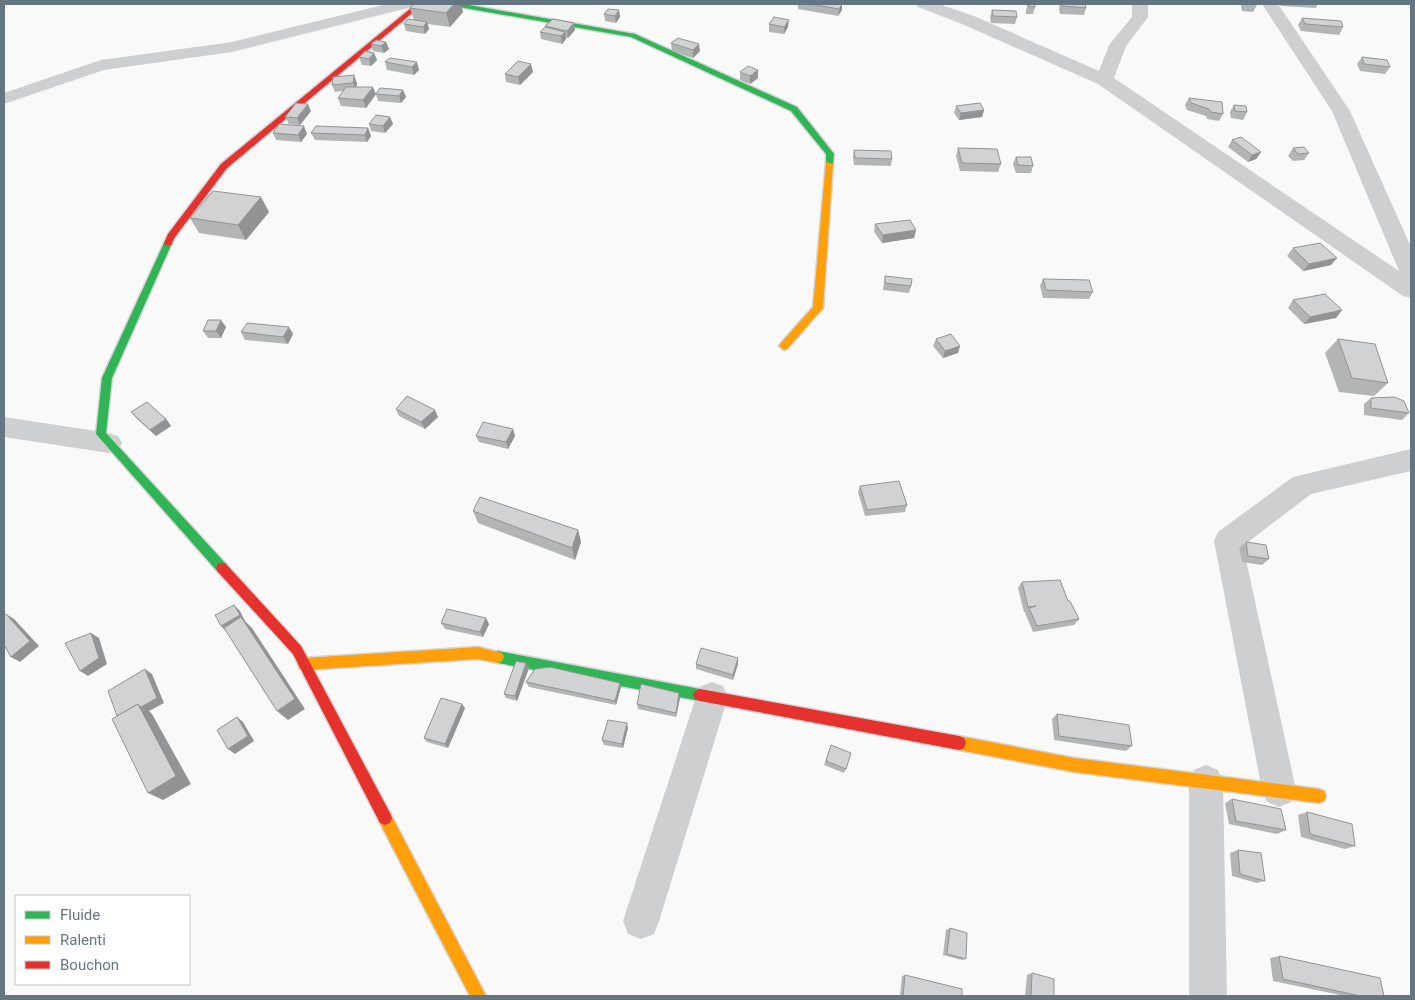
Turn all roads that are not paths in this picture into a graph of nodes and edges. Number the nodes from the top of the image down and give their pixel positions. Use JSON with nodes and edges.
{"nodes":[{"id":1,"x":406,"y":4,"type":"edge"},
{"id":2,"x":420,"y":4,"type":"edge"},
{"id":3,"x":453,"y":4,"type":"edge"},
{"id":4,"x":924,"y":4,"type":"edge"},
{"id":5,"x":1140,"y":4,"type":"edge"},
{"id":6,"x":1270,"y":4,"type":"edge"},
{"id":7,"x":1104,"y":80,"type":"junction"},
{"id":8,"x":4,"y":99,"type":"edge"},
{"id":9,"x":1411,"y":272,"type":"edge"},
{"id":10,"x":1411,"y":290,"type":"edge"},
{"id":11,"x":784,"y":346,"type":"dead end"},
{"id":12,"x":4,"y":427,"type":"edge"},
{"id":13,"x":109,"y":443,"type":"junction"},
{"id":14,"x":1411,"y":460,"type":"edge"},
{"id":15,"x":304,"y":664,"type":"junction"},
{"id":16,"x":712,"y":696,"type":"junction"},
{"id":17,"x":1206,"y":782,"type":"junction"},
{"id":18,"x":1279,"y":790,"type":"junction"},
{"id":19,"x":1319,"y":796,"type":"dead end"},
{"id":20,"x":642,"y":921,"type":"dead end"},
{"id":21,"x":478,"y":996,"type":"edge"},
{"id":22,"x":1208,"y":996,"type":"edge"}],
"edges":[{"from":1,"to":8,"type":"street"},
{"from":2,"to":13,"type":"street"},
{"from":3,"to":11,"type":"street"},
{"from":4,"to":7,"type":"street"},
{"from":5,"to":7,"type":"street"},
{"from":6,"to":9,"type":"street"},
{"from":7,"to":10,"type":"street"},
{"from":12,"to":13,"type":"street"},
{"from":13,"to":15,"type":"street"},
{"from":14,"to":18,"type":"street"},
{"from":15,"to":16,"type":"street"},
{"from":15,"to":21,"type":"street"},
{"from":16,"to":17,"type":"street"},
{"from":16,"to":20,"type":"street"},
{"from":17,"to":18,"type":"street"},
{"from":17,"to":22,"type":"street"},
{"from":18,"to":19,"type":"street"}]}
